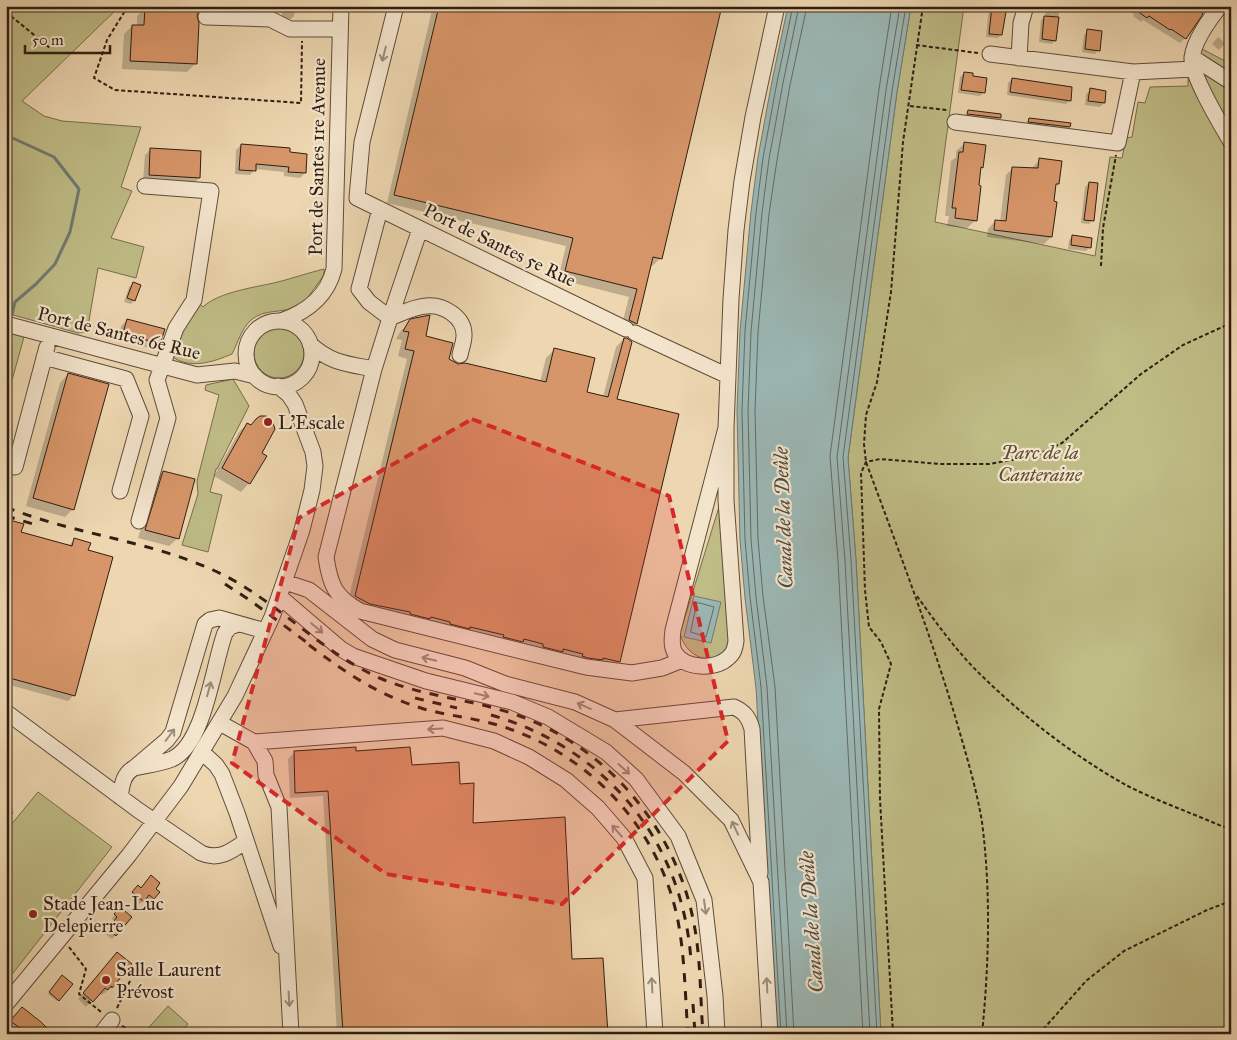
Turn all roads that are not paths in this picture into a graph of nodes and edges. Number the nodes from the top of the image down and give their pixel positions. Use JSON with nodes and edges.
{"nodes":[{"id":1,"x":341,"y":6,"type":"edge"},
{"id":2,"x":396,"y":6,"type":"edge"},
{"id":3,"x":1026,"y":6,"type":"edge"},
{"id":4,"x":1220,"y":6,"type":"edge"},
{"id":5,"x":774,"y":7,"type":"edge"},
{"id":6,"x":206,"y":17,"type":"dead end"},
{"id":7,"x":340,"y":29,"type":"junction"},
{"id":8,"x":990,"y":54,"type":"road end"},
{"id":9,"x":1019,"y":58,"type":"junction"},
{"id":10,"x":1193,"y":63,"type":"junction"},
{"id":11,"x":1133,"y":72,"type":"junction"},
{"id":12,"x":1231,"y":82,"type":"edge"},
{"id":13,"x":951,"y":116,"type":"road end"},
{"id":14,"x":1231,"y":142,"type":"edge"},
{"id":15,"x":145,"y":186,"type":"dead end"},
{"id":16,"x":380,"y":209,"type":"junction"},
{"id":17,"x":420,"y":229,"type":"junction"},
{"id":18,"x":315,"y":303,"type":"junction"},
{"id":19,"x":390,"y":318,"type":"junction"},
{"id":20,"x":281,"y":321,"type":"junction"},
{"id":21,"x":6,"y":324,"type":"edge"},
{"id":22,"x":50,"y":336,"type":"junction"},
{"id":23,"x":309,"y":341,"type":"junction"},
{"id":24,"x":246,"y":349,"type":"junction"},
{"id":25,"x":460,"y":355,"type":"dead end"},
{"id":26,"x":44,"y":357,"type":"junction"},
{"id":27,"x":340,"y":362,"type":"junction"},
{"id":28,"x":162,"y":366,"type":"junction"},
{"id":29,"x":374,"y":369,"type":"junction"},
{"id":30,"x":222,"y":372,"type":"junction"},
{"id":31,"x":304,"y":374,"type":"junction"},
{"id":32,"x":255,"y":376,"type":"junction"},
{"id":33,"x":728,"y":376,"type":"junction"},
{"id":34,"x":278,"y":386,"type":"junction"},
{"id":35,"x":300,"y":416,"type":"junction"},
{"id":36,"x":726,"y":428,"type":"junction"},
{"id":37,"x":15,"y":467,"type":"dead end"},
{"id":38,"x":120,"y":491,"type":"dead end"},
{"id":39,"x":139,"y":521,"type":"dead end"},
{"id":40,"x":285,"y":582,"type":"junction"},
{"id":41,"x":280,"y":597,"type":"junction"},
{"id":42,"x":239,"y":624,"type":"junction"},
{"id":43,"x":266,"y":631,"type":"junction"},
{"id":44,"x":682,"y":660,"type":"junction"},
{"id":45,"x":6,"y":712,"type":"edge"},
{"id":46,"x":615,"y":720,"type":"junction"},
{"id":47,"x":220,"y":723,"type":"junction"},
{"id":48,"x":254,"y":742,"type":"junction"},
{"id":49,"x":203,"y":753,"type":"junction"},
{"id":50,"x":134,"y":768,"type":"junction"},
{"id":51,"x":120,"y":797,"type":"junction"},
{"id":52,"x":155,"y":822,"type":"junction"},
{"id":53,"x":246,"y":841,"type":"junction"},
{"id":54,"x":761,"y":882,"type":"junction"},
{"id":55,"x":288,"y":964,"type":"junction"},
{"id":56,"x":6,"y":1004,"type":"edge"},
{"id":57,"x":112,"y":1020,"type":"road end"},
{"id":58,"x":102,"y":1034,"type":"edge"},
{"id":59,"x":291,"y":1034,"type":"edge"},
{"id":60,"x":655,"y":1034,"type":"edge"},
{"id":61,"x":717,"y":1034,"type":"edge"},
{"id":62,"x":770,"y":1034,"type":"edge"}],
"edges":[{"from":1,"to":7,"type":"street","name":"Port de Santes 1re Avenue"},
{"from":2,"to":16,"type":"street","name":"Port de Santes 5e Rue","one_way":true},
{"from":3,"to":9,"type":"street"},
{"from":4,"to":10,"type":"street"},
{"from":5,"to":33,"type":"street"},
{"from":6,"to":7,"type":"street"},
{"from":7,"to":18,"type":"street","name":"Port de Santes 1re Avenue"},
{"from":8,"to":9,"type":"street"},
{"from":9,"to":11,"type":"street"},
{"from":10,"to":11,"type":"street"},
{"from":10,"to":12,"type":"street"},
{"from":10,"to":14,"type":"street"},
{"from":11,"to":13,"type":"street"},
{"from":15,"to":28,"type":"street"},
{"from":16,"to":17,"type":"street","name":"Port de Santes 5e Rue"},
{"from":16,"to":19,"type":"street"},
{"from":17,"to":19,"type":"street"},
{"from":17,"to":33,"type":"street","name":"Port de Santes 5e Rue"},
{"from":18,"to":20,"type":"street","name":"Port de Santes 1re Avenue"},
{"from":18,"to":23,"type":"street","name":"Port de Santes 1re Avenue"},
{"from":19,"to":25,"type":"street"},
{"from":19,"to":29,"type":"street"},
{"from":20,"to":23,"type":"street"},
{"from":20,"to":24,"type":"street"},
{"from":21,"to":22,"type":"street","name":"Port de Santes 6e Rue"},
{"from":22,"to":26,"type":"street"},
{"from":22,"to":28,"type":"street","name":"Port de Santes 6e Rue"},
{"from":23,"to":27,"type":"street"},
{"from":23,"to":31,"type":"street"},
{"from":24,"to":30,"type":"street","name":"Port de Santes 6e Rue"},
{"from":24,"to":32,"type":"street"},
{"from":26,"to":37,"type":"street"},
{"from":26,"to":38,"type":"street"},
{"from":27,"to":29,"type":"street"},
{"from":27,"to":31,"type":"street"},
{"from":28,"to":30,"type":"street","name":"Port de Santes 6e Rue"},
{"from":28,"to":39,"type":"street"},
{"from":29,"to":44,"type":"street"},
{"from":30,"to":32,"type":"street","name":"Port de Santes 6e Rue"},
{"from":31,"to":34,"type":"street"},
{"from":31,"to":35,"type":"street"},
{"from":32,"to":34,"type":"street"},
{"from":33,"to":36,"type":"street"},
{"from":34,"to":35,"type":"street"},
{"from":35,"to":40,"type":"street"},
{"from":36,"to":44,"type":"street"},
{"from":36,"to":44,"type":"street"},
{"from":40,"to":41,"type":"street"},
{"from":46,"to":40,"type":"street","one_way":true},
{"from":41,"to":43,"type":"street"},
{"from":41,"to":61,"type":"street","one_way":true},
{"from":42,"to":43,"type":"street"},
{"from":50,"to":42,"type":"street","one_way":true},
{"from":50,"to":42,"type":"street","one_way":true},
{"from":43,"to":47,"type":"street"},
{"from":45,"to":51,"type":"street"},
{"from":54,"to":46,"type":"street","one_way":true},
{"from":46,"to":54,"type":"street"},
{"from":47,"to":48,"type":"street"},
{"from":47,"to":49,"type":"street"},
{"from":48,"to":55,"type":"street"},
{"from":60,"to":48,"type":"street","one_way":true},
{"from":49,"to":52,"type":"street"},
{"from":49,"to":53,"type":"street"},
{"from":50,"to":51,"type":"street"},
{"from":51,"to":52,"type":"street"},
{"from":52,"to":53,"type":"street"},
{"from":52,"to":56,"type":"street"},
{"from":53,"to":55,"type":"street"},
{"from":62,"to":54,"type":"street","one_way":true},
{"from":55,"to":59,"type":"street","one_way":true},
{"from":57,"to":58,"type":"street"}]}
